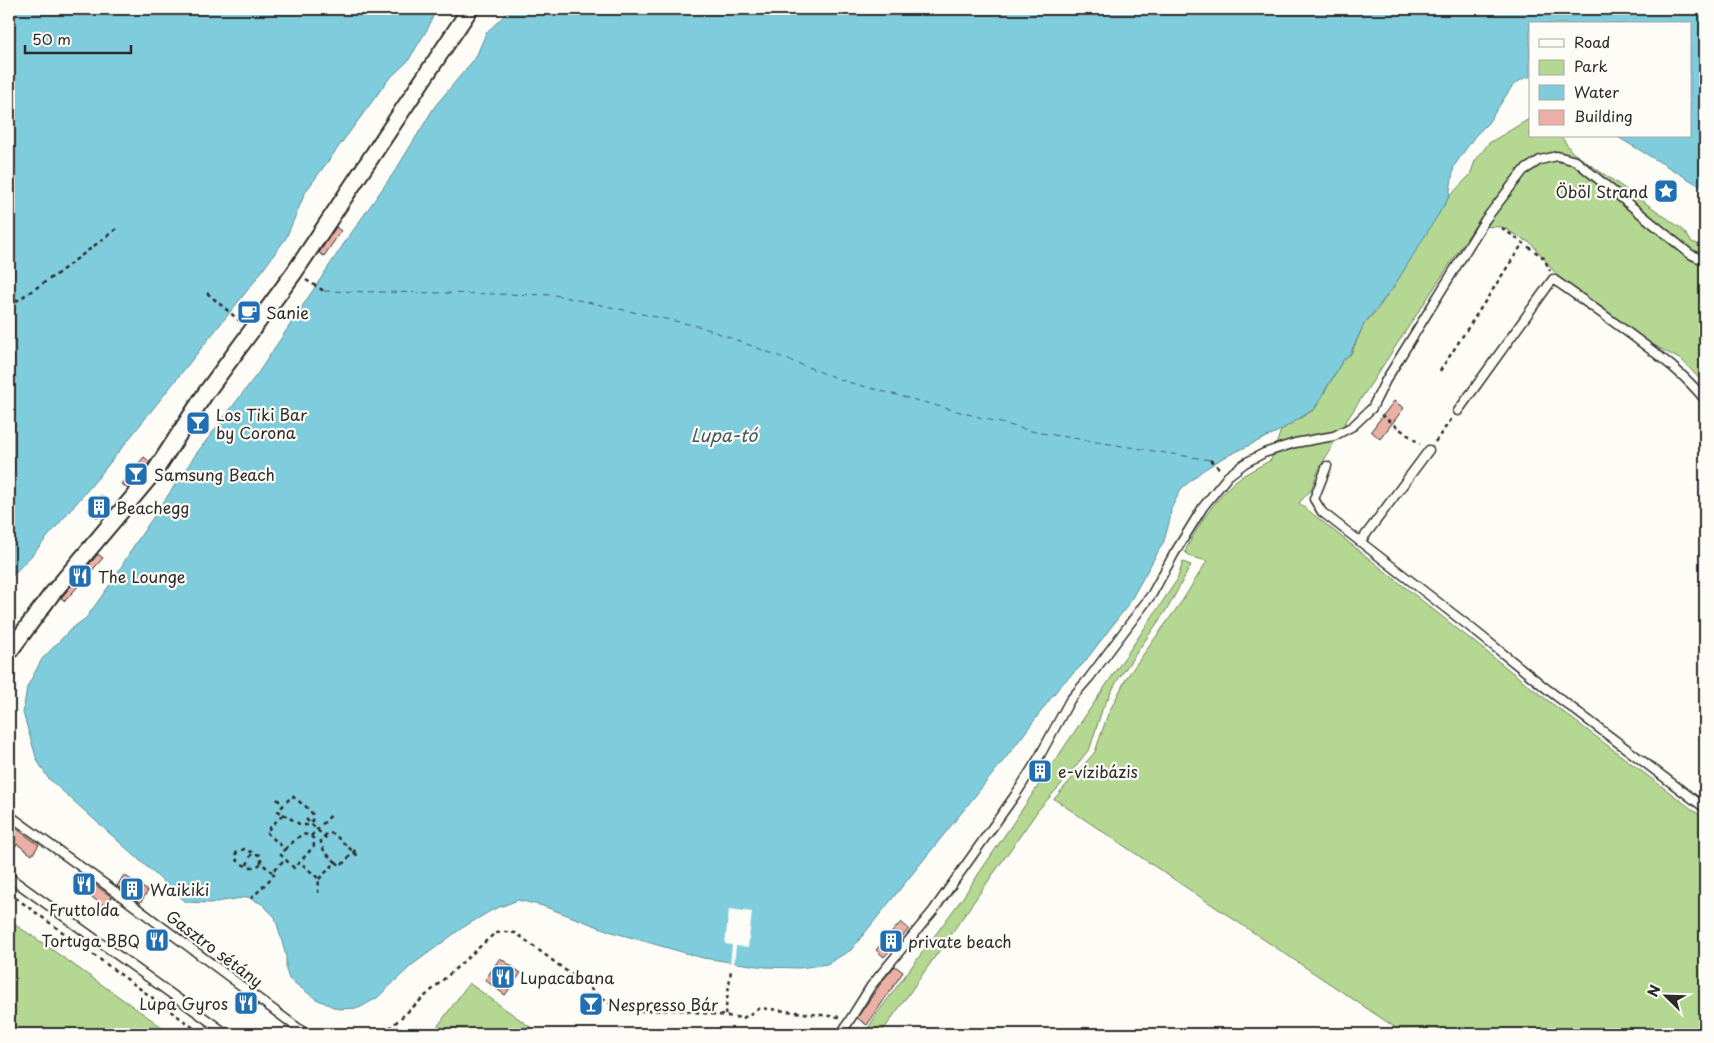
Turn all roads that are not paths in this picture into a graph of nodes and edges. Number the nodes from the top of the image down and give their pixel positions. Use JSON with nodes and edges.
{"nodes":[{"id":1,"x":470,"y":9,"type":"edge"},
{"id":2,"x":1705,"y":261,"type":"edge"},
{"id":3,"x":1705,"y":400,"type":"edge"},
{"id":4,"x":1458,"y":411,"type":"road end"},
{"id":5,"x":1428,"y":450,"type":"road end"},
{"id":6,"x":1327,"y":466,"type":"dead end"},
{"id":7,"x":1361,"y":541,"type":"junction"},
{"id":8,"x":9,"y":652,"type":"edge"},
{"id":9,"x":1705,"y":808,"type":"edge"},
{"id":10,"x":9,"y":815,"type":"edge"},
{"id":11,"x":9,"y":876,"type":"edge"},
{"id":12,"x":227,"y":1034,"type":"edge"},
{"id":13,"x":306,"y":1034,"type":"edge"},
{"id":14,"x":841,"y":1034,"type":"edge"}],
"edges":[{"from":1,"to":8,"type":"street"},
{"from":2,"to":14,"type":"lane"},
{"from":3,"to":4,"type":"lane"},
{"from":5,"to":7,"type":"lane"},
{"from":6,"to":7,"type":"lane"},
{"from":7,"to":9,"type":"lane"},
{"from":10,"to":13,"type":"lane","name":"Gasztro sétány"},
{"from":11,"to":12,"type":"lane"}]}
